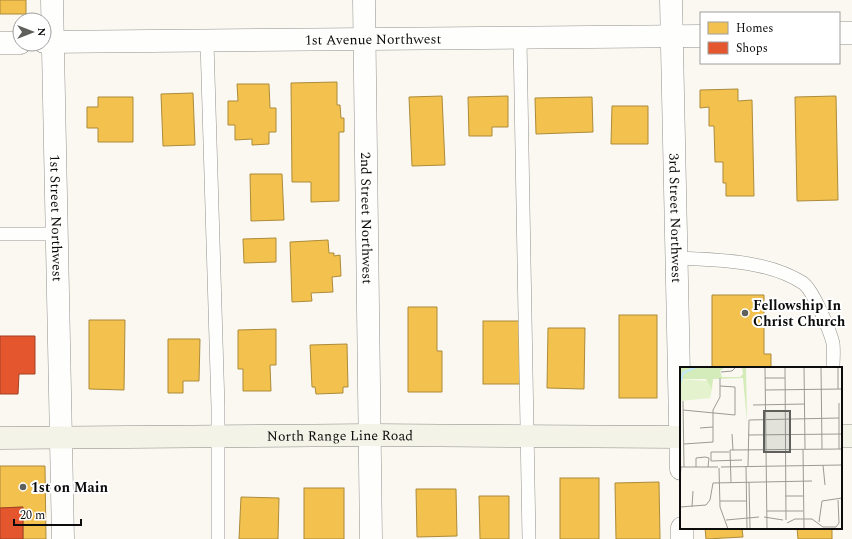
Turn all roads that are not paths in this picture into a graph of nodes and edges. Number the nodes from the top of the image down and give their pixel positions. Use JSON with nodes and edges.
{"nodes":[{"id":1,"x":52,"y":0,"type":"edge"},
{"id":2,"x":364,"y":0,"type":"edge"},
{"id":3,"x":671,"y":0,"type":"edge"},
{"id":4,"x":51,"y":12,"type":"edge"},
{"id":5,"x":840,"y":33,"type":"edge"},
{"id":6,"x":852,"y":33,"type":"edge"},
{"id":7,"x":700,"y":36,"type":"edge"},
{"id":8,"x":672,"y":37,"type":"junction"},
{"id":9,"x":520,"y":38,"type":"junction"},
{"id":10,"x":365,"y":39,"type":"junction"},
{"id":11,"x":52,"y":42,"type":"edge"},
{"id":12,"x":207,"y":42,"type":"junction"},
{"id":13,"x":0,"y":43,"type":"edge"},
{"id":14,"x":12,"y":43,"type":"edge"},
{"id":15,"x":49,"y":52,"type":"edge"},
{"id":16,"x":0,"y":234,"type":"edge"},
{"id":17,"x":56,"y":234,"type":"junction"},
{"id":18,"x":677,"y":258,"type":"junction"},
{"id":19,"x":833,"y":367,"type":"edge"},
{"id":20,"x":680,"y":392,"type":"edge"},
{"id":21,"x":371,"y":435,"type":"junction"},
{"id":22,"x":61,"y":436,"type":"junction"},
{"id":23,"x":218,"y":436,"type":"junction"},
{"id":24,"x":527,"y":437,"type":"junction"},
{"id":25,"x":680,"y":437,"type":"edge"},
{"id":26,"x":0,"y":438,"type":"edge"},
{"id":27,"x":63,"y":539,"type":"edge"},
{"id":28,"x":218,"y":539,"type":"edge"},
{"id":29,"x":371,"y":539,"type":"edge"},
{"id":30,"x":529,"y":539,"type":"edge"}],
"edges":[{"from":1,"to":4,"type":"street","name":"1st Street Northwest"},
{"from":2,"to":10,"type":"street","name":"2nd Street Northwest"},
{"from":3,"to":8,"type":"street","name":"3rd Street Northwest"},
{"from":5,"to":6,"type":"street"},
{"from":7,"to":8,"type":"street","name":"1st Avenue Northwest"},
{"from":8,"to":9,"type":"street","name":"1st Avenue Northwest"},
{"from":8,"to":18,"type":"street","name":"3rd Street Northwest"},
{"from":9,"to":10,"type":"street","name":"1st Avenue Northwest"},
{"from":9,"to":24,"type":"lane"},
{"from":10,"to":12,"type":"street","name":"1st Avenue Northwest"},
{"from":10,"to":21,"type":"street","name":"2nd Street Northwest"},
{"from":11,"to":12,"type":"street","name":"1st Avenue Northwest"},
{"from":12,"to":23,"type":"lane"},
{"from":13,"to":14,"type":"street"},
{"from":15,"to":17,"type":"street","name":"1st Street Northwest"},
{"from":16,"to":17,"type":"lane"},
{"from":17,"to":22,"type":"street","name":"1st Street Northwest"},
{"from":18,"to":19,"type":"lane"},
{"from":18,"to":20,"type":"street","name":"3rd Street Northwest"},
{"from":21,"to":23,"type":"main road","name":"North Range Line Road"},
{"from":21,"to":24,"type":"main road","name":"North Range Line Road"},
{"from":21,"to":29,"type":"street","name":"2nd Street Northwest"},
{"from":22,"to":23,"type":"main road","name":"North Range Line Road"},
{"from":22,"to":26,"type":"main road","name":"North Range Line Road"},
{"from":22,"to":27,"type":"street","name":"1st Street Northwest"},
{"from":23,"to":28,"type":"lane"},
{"from":24,"to":25,"type":"main road","name":"North Range Line Road"},
{"from":24,"to":30,"type":"lane"}]}
